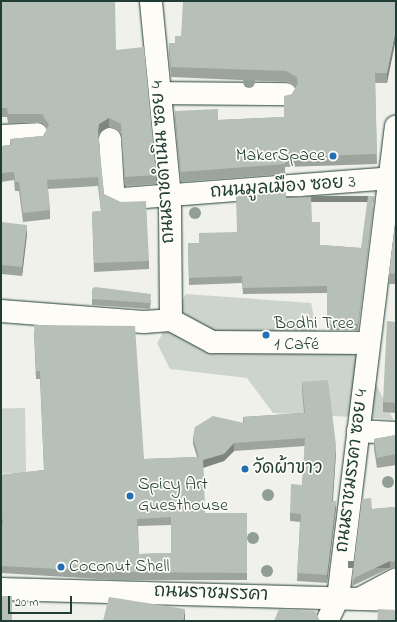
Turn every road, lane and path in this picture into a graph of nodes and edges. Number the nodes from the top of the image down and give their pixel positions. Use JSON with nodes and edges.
{"nodes":[{"id":1,"x":151,"y":1,"type":"edge"},
{"id":2,"x":160,"y":93,"type":"junction"},
{"id":3,"x":286,"y":94,"type":"edge"},
{"id":4,"x":396,"y":127,"type":"edge"},
{"id":5,"x":37,"y":134,"type":"dead end"},
{"id":6,"x":1,"y":136,"type":"edge"},
{"id":7,"x":110,"y":139,"type":"dead end"},
{"id":8,"x":392,"y":179,"type":"edge"},
{"id":9,"x":170,"y":196,"type":"junction"},
{"id":10,"x":1,"y":311,"type":"edge"},
{"id":11,"x":171,"y":320,"type":"junction"},
{"id":12,"x":369,"y":343,"type":"junction"},
{"id":13,"x":358,"y":431,"type":"junction"},
{"id":14,"x":396,"y":433,"type":"edge"},
{"id":15,"x":396,"y":579,"type":"edge"},
{"id":16,"x":1,"y":589,"type":"edge"},
{"id":17,"x":338,"y":598,"type":"junction"},
{"id":18,"x":361,"y":598,"type":"junction"},
{"id":19,"x":396,"y":600,"type":"edge"},
{"id":20,"x":327,"y":621,"type":"edge"}],
"edges":[{"from":1,"to":2,"type":"street","name":"ถนนราชดำเนิน ซอย 4"},
{"from":2,"to":3,"type":"street"},
{"from":2,"to":9,"type":"street","name":"ถนนราชดำเนิน ซอย 4"},
{"from":4,"to":8,"type":"street","name":"ถนนราชมรรคา ซอย 4"},
{"from":5,"to":6,"type":"street"},
{"from":7,"to":9,"type":"street","name":"ถนนมูลเมือง ซอย 3"},
{"from":8,"to":9,"type":"street","name":"ถนนมูลเมือง ซอย 3"},
{"from":8,"to":12,"type":"street","name":"ถนนราชมรรคา ซอย 4"},
{"from":9,"to":11,"type":"street","name":"ถนนราชดำเนิน ซอย 4"},
{"from":10,"to":11,"type":"street"},
{"from":11,"to":12,"type":"street"},
{"from":12,"to":13,"type":"street","name":"ถนนราชมรรคา ซอย 4"},
{"from":13,"to":14,"type":"street"},
{"from":13,"to":17,"type":"street","name":"ถนนราชมรรคา ซอย 4"},
{"from":15,"to":18,"type":"street"},
{"from":16,"to":17,"type":"street","name":"ถนนราชมรรคา"},
{"from":17,"to":18,"type":"street","name":"ถนนราชมรรคา"},
{"from":17,"to":20,"type":"street","name":"ถนนราชมรรคา ซอย 4"},
{"from":18,"to":19,"type":"street","name":"ถนนราชมรรคา"}]}
